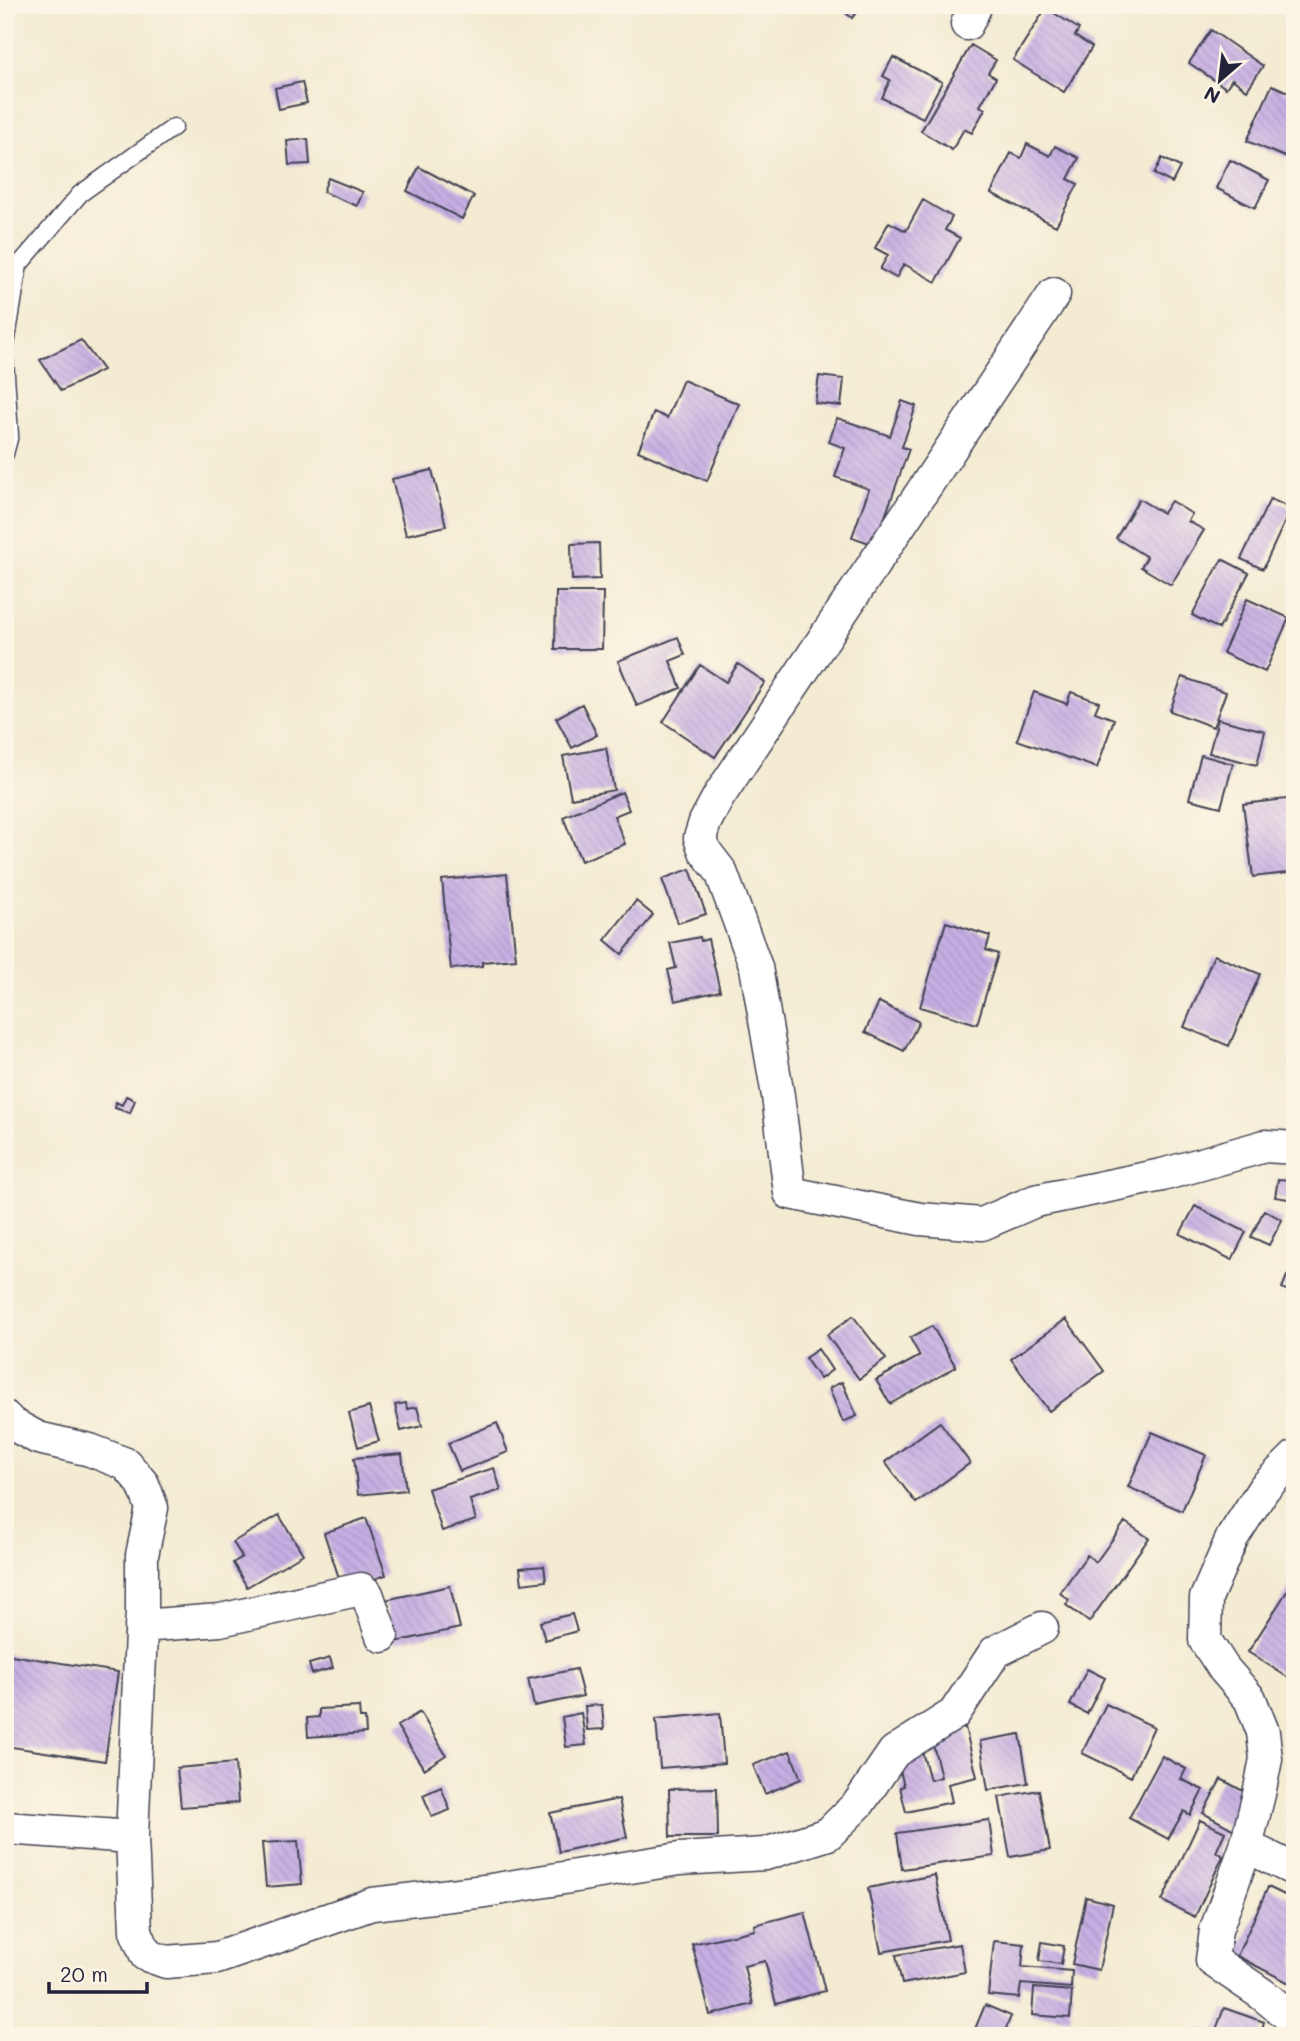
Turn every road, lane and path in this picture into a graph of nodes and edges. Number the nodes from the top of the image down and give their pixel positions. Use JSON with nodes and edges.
{"nodes":[{"id":1,"x":174,"y":127,"type":"dead end"},
{"id":2,"x":1054,"y":293,"type":"dead end"},
{"id":3,"x":5,"y":351,"type":"edge"},
{"id":4,"x":5,"y":360,"type":"edge"},
{"id":5,"x":5,"y":454,"type":"edge"},
{"id":6,"x":1295,"y":1148,"type":"edge"},
{"id":7,"x":5,"y":1417,"type":"edge"},
{"id":8,"x":1295,"y":1457,"type":"edge"},
{"id":9,"x":141,"y":1626,"type":"junction"},
{"id":10,"x":1042,"y":1628,"type":"dead end"},
{"id":11,"x":382,"y":1636,"type":"dead end"},
{"id":12,"x":5,"y":1828,"type":"edge"},
{"id":13,"x":132,"y":1837,"type":"junction"},
{"id":14,"x":1246,"y":1846,"type":"junction"},
{"id":15,"x":1295,"y":1870,"type":"edge"},
{"id":16,"x":1295,"y":2021,"type":"edge"}],
"edges":[{"from":1,"to":3,"type":"lane"},
{"from":2,"to":6,"type":"street"},
{"from":4,"to":5,"type":"lane"},
{"from":7,"to":9,"type":"street"},
{"from":8,"to":14,"type":"street"},
{"from":9,"to":11,"type":"street"},
{"from":9,"to":13,"type":"street"},
{"from":10,"to":13,"type":"street"},
{"from":12,"to":13,"type":"street"},
{"from":14,"to":15,"type":"street"},
{"from":14,"to":16,"type":"street"}]}
